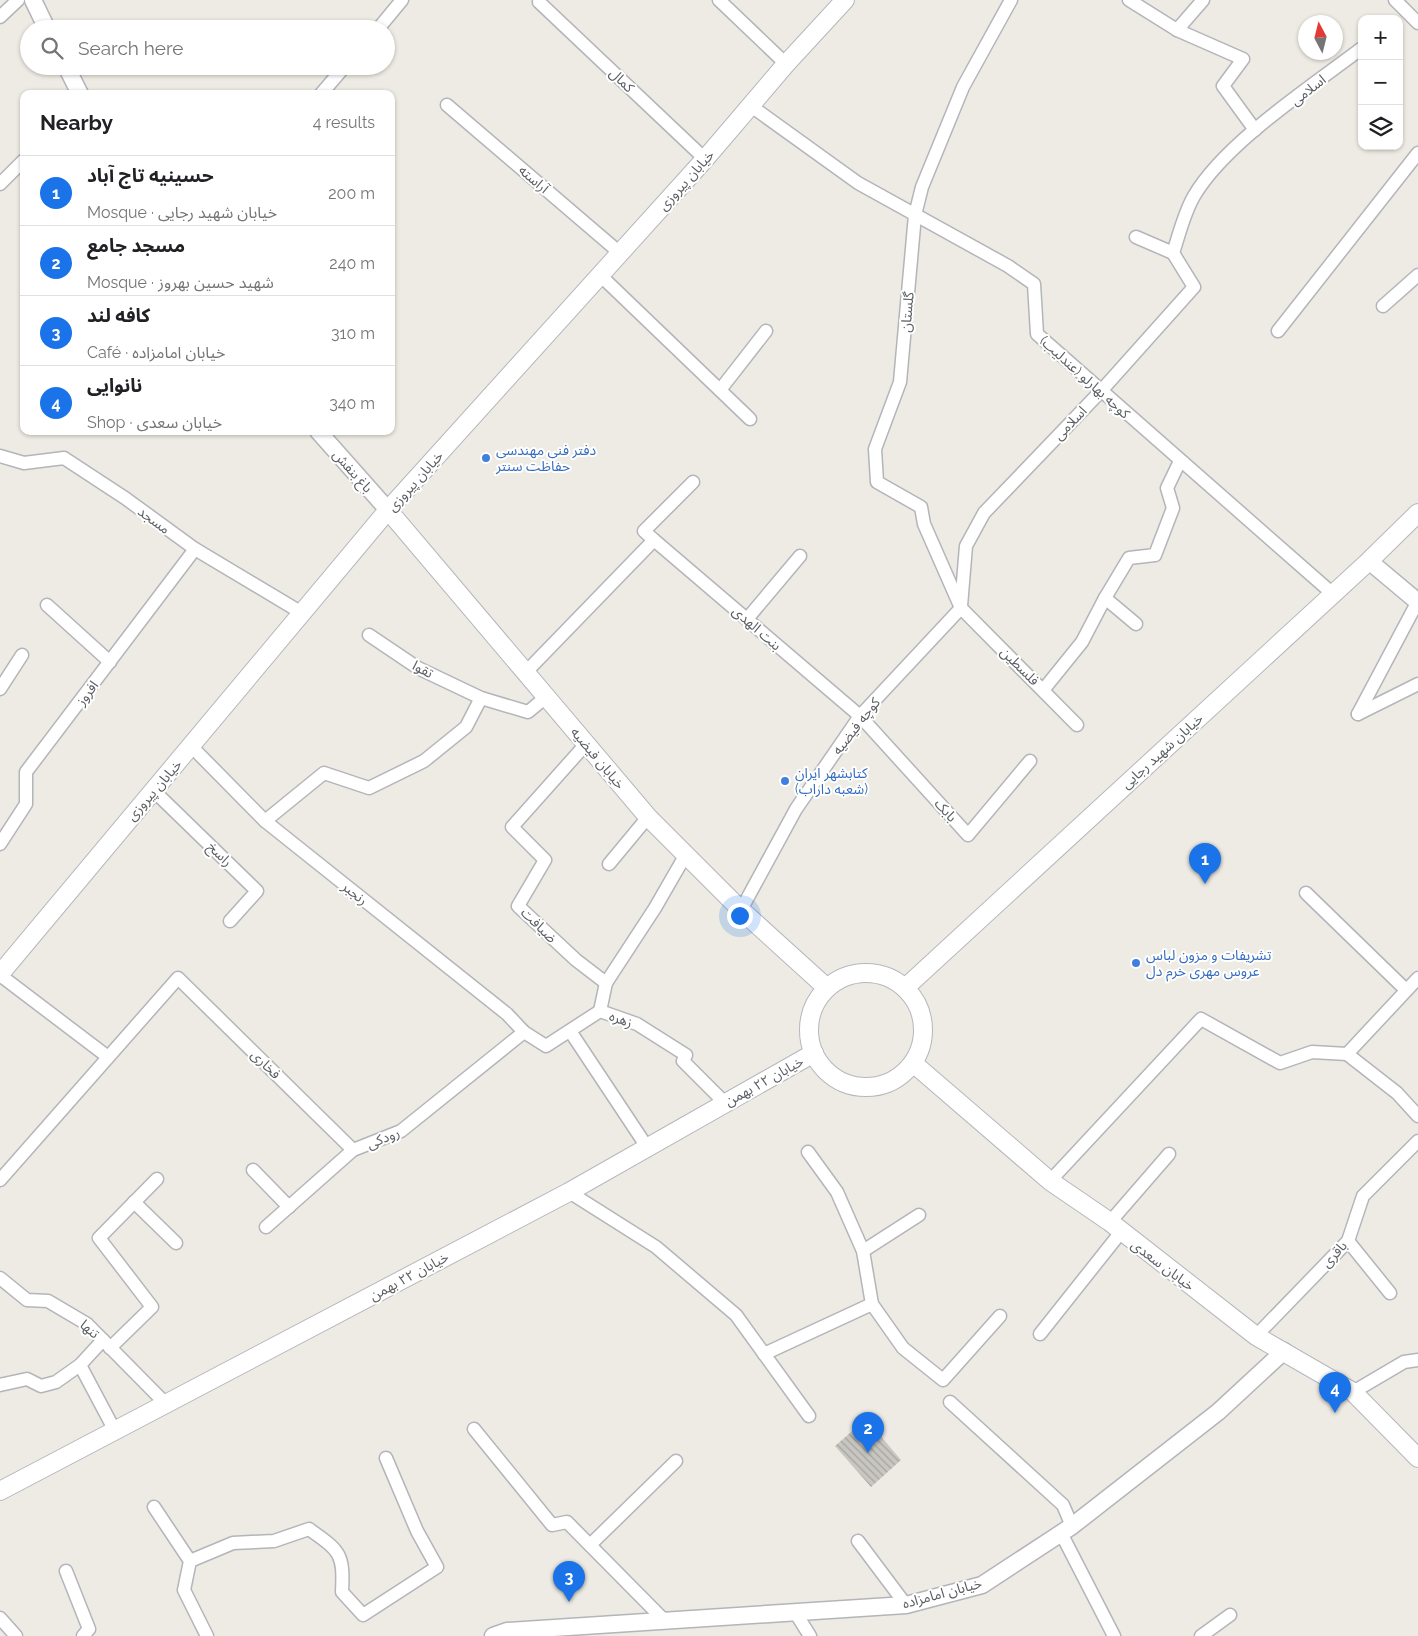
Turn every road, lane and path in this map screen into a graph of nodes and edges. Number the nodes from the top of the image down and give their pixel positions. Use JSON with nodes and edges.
{"nodes":[{"id":1,"x":18,"y":0,"type":"edge"},
{"id":2,"x":33,"y":0,"type":"edge"},
{"id":3,"x":402,"y":0,"type":"edge"},
{"id":4,"x":719,"y":0,"type":"edge"},
{"id":5,"x":845,"y":0,"type":"edge"},
{"id":6,"x":1011,"y":0,"type":"edge"},
{"id":7,"x":1129,"y":0,"type":"edge"},
{"id":8,"x":1203,"y":0,"type":"edge"},
{"id":9,"x":1396,"y":0,"type":"edge"},
{"id":10,"x":539,"y":2,"type":"dead end"},
{"id":11,"x":1404,"y":16,"type":"edge"},
{"id":12,"x":0,"y":17,"type":"edge"},
{"id":13,"x":43,"y":20,"type":"edge"},
{"id":14,"x":385,"y":20,"type":"edge"},
{"id":15,"x":1418,"y":23,"type":"edge"},
{"id":16,"x":1177,"y":30,"type":"junction"},
{"id":17,"x":1358,"y":51,"type":"edge"},
{"id":18,"x":786,"y":64,"type":"junction"},
{"id":19,"x":70,"y":75,"type":"edge"},
{"id":20,"x":337,"y":75,"type":"edge"},
{"id":21,"x":78,"y":90,"type":"edge"},
{"id":22,"x":324,"y":90,"type":"edge"},
{"id":23,"x":447,"y":105,"type":"dead end"},
{"id":24,"x":751,"y":106,"type":"junction"},
{"id":25,"x":1256,"y":130,"type":"junction"},
{"id":26,"x":1418,"y":153,"type":"edge"},
{"id":27,"x":705,"y":160,"type":"junction"},
{"id":28,"x":20,"y":164,"type":"edge"},
{"id":29,"x":0,"y":184,"type":"edge"},
{"id":30,"x":915,"y":215,"type":"junction"},
{"id":31,"x":1136,"y":237,"type":"dead end"},
{"id":32,"x":620,"y":253,"type":"junction"},
{"id":33,"x":1173,"y":253,"type":"junction"},
{"id":34,"x":600,"y":275,"type":"junction"},
{"id":35,"x":1418,"y":276,"type":"edge"},
{"id":36,"x":1383,"y":306,"type":"dead end"},
{"id":37,"x":766,"y":331,"type":"dead end"},
{"id":38,"x":1278,"y":331,"type":"dead end"},
{"id":39,"x":720,"y":390,"type":"junction"},
{"id":40,"x":1101,"y":391,"type":"junction"},
{"id":41,"x":750,"y":419,"type":"dead end"},
{"id":42,"x":322,"y":435,"type":"edge"},
{"id":43,"x":0,"y":456,"type":"edge"},
{"id":44,"x":1180,"y":461,"type":"junction"},
{"id":45,"x":693,"y":482,"type":"dead end"},
{"id":46,"x":388,"y":510,"type":"junction"},
{"id":47,"x":1418,"y":513,"type":"edge"},
{"id":48,"x":654,"y":540,"type":"junction"},
{"id":49,"x":194,"y":549,"type":"junction"},
{"id":50,"x":800,"y":556,"type":"dead end"},
{"id":51,"x":1369,"y":561,"type":"junction"},
{"id":52,"x":1333,"y":594,"type":"junction"},
{"id":53,"x":1105,"y":598,"type":"junction"},
{"id":54,"x":1418,"y":601,"type":"edge"},
{"id":55,"x":47,"y":605,"type":"dead end"},
{"id":56,"x":961,"y":608,"type":"junction"},
{"id":57,"x":302,"y":613,"type":"junction"},
{"id":58,"x":748,"y":619,"type":"junction"},
{"id":59,"x":1136,"y":624,"type":"dead end"},
{"id":60,"x":369,"y":636,"type":"dead end"},
{"id":61,"x":22,"y":655,"type":"dead end"},
{"id":62,"x":110,"y":662,"type":"junction"},
{"id":63,"x":526,"y":672,"type":"junction"},
{"id":64,"x":1418,"y":684,"type":"edge"},
{"id":65,"x":0,"y":689,"type":"edge"},
{"id":66,"x":1044,"y":690,"type":"junction"},
{"id":67,"x":546,"y":697,"type":"junction"},
{"id":68,"x":481,"y":698,"type":"junction"},
{"id":69,"x":860,"y":716,"type":"junction"},
{"id":70,"x":1077,"y":725,"type":"dead end"},
{"id":71,"x":586,"y":744,"type":"junction"},
{"id":72,"x":192,"y":747,"type":"junction"},
{"id":73,"x":1030,"y":761,"type":"dead end"},
{"id":74,"x":153,"y":790,"type":"junction"},
{"id":75,"x":648,"y":817,"type":"junction"},
{"id":76,"x":265,"y":821,"type":"junction"},
{"id":77,"x":0,"y":844,"type":"edge"},
{"id":78,"x":685,"y":856,"type":"junction"},
{"id":79,"x":609,"y":864,"type":"dead end"},
{"id":80,"x":1306,"y":893,"type":"dead end"},
{"id":81,"x":741,"y":910,"type":"junction"},
{"id":82,"x":230,"y":921,"type":"dead end"},
{"id":83,"x":0,"y":975,"type":"edge"},
{"id":84,"x":1418,"y":978,"type":"edge"},
{"id":85,"x":606,"y":984,"type":"junction"},
{"id":86,"x":827,"y":988,"type":"junction"},
{"id":87,"x":905,"y":988,"type":"junction"},
{"id":88,"x":1406,"y":990,"type":"junction"},
{"id":89,"x":600,"y":1011,"type":"junction"},
{"id":90,"x":570,"y":1030,"type":"junction"},
{"id":91,"x":524,"y":1032,"type":"junction"},
{"id":92,"x":814,"y":1053,"type":"junction"},
{"id":93,"x":1348,"y":1054,"type":"junction"},
{"id":94,"x":108,"y":1057,"type":"junction"},
{"id":95,"x":913,"y":1063,"type":"junction"},
{"id":96,"x":725,"y":1103,"type":"junction"},
{"id":97,"x":1418,"y":1116,"type":"edge"},
{"id":98,"x":1418,"y":1141,"type":"edge"},
{"id":99,"x":647,"y":1147,"type":"junction"},
{"id":100,"x":353,"y":1150,"type":"junction"},
{"id":101,"x":808,"y":1152,"type":"dead end"},
{"id":102,"x":1169,"y":1154,"type":"dead end"},
{"id":103,"x":253,"y":1170,"type":"dead end"},
{"id":104,"x":157,"y":1179,"type":"dead end"},
{"id":105,"x":0,"y":1180,"type":"edge"},
{"id":106,"x":1050,"y":1181,"type":"junction"},
{"id":107,"x":569,"y":1192,"type":"junction"},
{"id":108,"x":134,"y":1202,"type":"junction"},
{"id":109,"x":290,"y":1206,"type":"junction"},
{"id":110,"x":919,"y":1215,"type":"dead end"},
{"id":111,"x":266,"y":1227,"type":"dead end"},
{"id":112,"x":1115,"y":1227,"type":"junction"},
{"id":113,"x":1348,"y":1241,"type":"junction"},
{"id":114,"x":176,"y":1243,"type":"dead end"},
{"id":115,"x":863,"y":1251,"type":"junction"},
{"id":116,"x":0,"y":1278,"type":"edge"},
{"id":117,"x":1390,"y":1293,"type":"dead end"},
{"id":118,"x":872,"y":1304,"type":"junction"},
{"id":119,"x":1000,"y":1316,"type":"dead end"},
{"id":120,"x":1040,"y":1334,"type":"dead end"},
{"id":121,"x":1256,"y":1336,"type":"junction"},
{"id":122,"x":106,"y":1344,"type":"junction"},
{"id":123,"x":1284,"y":1351,"type":"junction"},
{"id":124,"x":764,"y":1354,"type":"junction"},
{"id":125,"x":1418,"y":1360,"type":"edge"},
{"id":126,"x":80,"y":1366,"type":"junction"},
{"id":127,"x":0,"y":1386,"type":"edge"},
{"id":128,"x":1353,"y":1392,"type":"junction"},
{"id":129,"x":950,"y":1402,"type":"dead end"},
{"id":130,"x":166,"y":1404,"type":"junction"},
{"id":131,"x":809,"y":1416,"type":"dead end"},
{"id":132,"x":474,"y":1429,"type":"dead end"},
{"id":133,"x":115,"y":1431,"type":"junction"},
{"id":134,"x":386,"y":1458,"type":"dead end"},
{"id":135,"x":1418,"y":1458,"type":"edge"},
{"id":136,"x":676,"y":1461,"type":"dead end"},
{"id":137,"x":0,"y":1491,"type":"edge"},
{"id":138,"x":154,"y":1507,"type":"dead end"},
{"id":139,"x":1066,"y":1530,"type":"junction"},
{"id":140,"x":858,"y":1540,"type":"dead end"},
{"id":141,"x":590,"y":1545,"type":"junction"},
{"id":142,"x":190,"y":1561,"type":"junction"},
{"id":143,"x":66,"y":1570,"type":"dead end"},
{"id":144,"x":906,"y":1605,"type":"junction"},
{"id":145,"x":795,"y":1612,"type":"junction"},
{"id":146,"x":1230,"y":1615,"type":"dead end"},
{"id":147,"x":0,"y":1618,"type":"edge"},
{"id":148,"x":663,"y":1619,"type":"junction"},
{"id":149,"x":504,"y":1634,"type":"edge"},
{"id":150,"x":16,"y":1636,"type":"edge"},
{"id":151,"x":83,"y":1636,"type":"edge"},
{"id":152,"x":207,"y":1636,"type":"edge"},
{"id":153,"x":810,"y":1636,"type":"edge"},
{"id":154,"x":1114,"y":1636,"type":"edge"},
{"id":155,"x":1201,"y":1636,"type":"edge"}],
"edges":[{"from":1,"to":12,"type":"street"},
{"from":2,"to":13,"type":"street"},
{"from":3,"to":14,"type":"street"},
{"from":4,"to":18,"type":"street"},
{"from":5,"to":18,"type":"main road","name":"خیابان پیروزی"},
{"from":6,"to":30,"type":"street","name":"گلستان"},
{"from":7,"to":16,"type":"street"},
{"from":8,"to":16,"type":"street"},
{"from":9,"to":11,"type":"street"},
{"from":10,"to":27,"type":"street","name":"کمال"},
{"from":11,"to":15,"type":"street"},
{"from":16,"to":25,"type":"street"},
{"from":17,"to":25,"type":"street","name":"اسلامی"},
{"from":18,"to":24,"type":"main road","name":"خیابان پیروزی"},
{"from":19,"to":21,"type":"street"},
{"from":20,"to":22,"type":"street"},
{"from":23,"to":32,"type":"street","name":"آراسته"},
{"from":24,"to":27,"type":"main road","name":"خیابان پیروزی"},
{"from":24,"to":30,"type":"street","name":"کوچه بهارلو (عندلیب)"},
{"from":25,"to":33,"type":"street","name":"اسلامی"},
{"from":26,"to":38,"type":"street"},
{"from":27,"to":32,"type":"main road","name":"خیابان پیروزی"},
{"from":28,"to":29,"type":"street"},
{"from":30,"to":40,"type":"street","name":"کوچه بهارلو (عندلیب)"},
{"from":30,"to":56,"type":"street","name":"گلستان"},
{"from":31,"to":33,"type":"street"},
{"from":32,"to":34,"type":"main road","name":"خیابان پیروزی"},
{"from":33,"to":40,"type":"street","name":"اسلامی"},
{"from":34,"to":39,"type":"street"},
{"from":34,"to":46,"type":"main road","name":"خیابان پیروزی"},
{"from":35,"to":36,"type":"street"},
{"from":37,"to":39,"type":"street"},
{"from":39,"to":41,"type":"street"},
{"from":40,"to":44,"type":"street","name":"کوچه بهارلو (عندلیب)"},
{"from":40,"to":56,"type":"street","name":"اسلامی"},
{"from":42,"to":46,"type":"street","name":"باغ بنفش"},
{"from":43,"to":49,"type":"street","name":"مسجد"},
{"from":44,"to":52,"type":"street","name":"کوچه بهارلو (عندلیب)"},
{"from":44,"to":53,"type":"street"},
{"from":45,"to":48,"type":"street"},
{"from":46,"to":57,"type":"main road","name":"خیابان پیروزی"},
{"from":46,"to":63,"type":"main road","name":"خیابان فیضیه"},
{"from":47,"to":51,"type":"main road","name":"خیابان شهید رجایی"},
{"from":48,"to":58,"type":"street","name":"بنت الهدی"},
{"from":48,"to":63,"type":"street"},
{"from":49,"to":57,"type":"street","name":"مسجد"},
{"from":49,"to":62,"type":"street","name":"افروز"},
{"from":50,"to":58,"type":"street"},
{"from":51,"to":52,"type":"main road","name":"خیابان شهید رجایی"},
{"from":51,"to":54,"type":"street"},
{"from":52,"to":87,"type":"main road","name":"خیابان شهید رجایی"},
{"from":53,"to":59,"type":"street"},
{"from":53,"to":66,"type":"street"},
{"from":54,"to":64,"type":"street"},
{"from":55,"to":62,"type":"street"},
{"from":56,"to":66,"type":"street","name":"فلسطین"},
{"from":56,"to":69,"type":"street","name":"کوچه فیضیه"},
{"from":57,"to":72,"type":"main road","name":"خیابان پیروزی"},
{"from":58,"to":69,"type":"street","name":"بنت الهدی"},
{"from":60,"to":68,"type":"street","name":"تقوا"},
{"from":61,"to":65,"type":"street"},
{"from":62,"to":77,"type":"street","name":"افروز"},
{"from":63,"to":67,"type":"main road","name":"خیابان فیضیه"},
{"from":66,"to":70,"type":"street","name":"فلسطین"},
{"from":67,"to":68,"type":"street","name":"تقوا"},
{"from":67,"to":71,"type":"main road","name":"خیابان فیضیه"},
{"from":68,"to":76,"type":"street"},
{"from":69,"to":73,"type":"street","name":"بابک"},
{"from":69,"to":81,"type":"street","name":"کوچه فیضیه"},
{"from":71,"to":75,"type":"main road","name":"خیابان فیضیه"},
{"from":71,"to":85,"type":"street","name":"ضیافت"},
{"from":72,"to":74,"type":"main road","name":"خیابان پیروزی"},
{"from":72,"to":76,"type":"street","name":"رنجبر"},
{"from":74,"to":82,"type":"street","name":"راسخ"},
{"from":74,"to":83,"type":"main road","name":"خیابان پیروزی"},
{"from":75,"to":78,"type":"main road","name":"خیابان فیضیه"},
{"from":75,"to":79,"type":"street"},
{"from":76,"to":91,"type":"street","name":"رنجبر"},
{"from":78,"to":81,"type":"main road","name":"خیابان فیضیه"},
{"from":78,"to":85,"type":"street","name":"زهره"},
{"from":80,"to":88,"type":"street"},
{"from":81,"to":86,"type":"main road","name":"خیابان فیضیه"},
{"from":83,"to":94,"type":"street"},
{"from":84,"to":88,"type":"street"},
{"from":85,"to":89,"type":"street","name":"زهره"},
{"from":86,"to":87,"type":"main road"},
{"from":86,"to":92,"type":"main road"},
{"from":87,"to":95,"type":"main road"},
{"from":88,"to":93,"type":"street"},
{"from":89,"to":90,"type":"street"},
{"from":89,"to":96,"type":"street","name":"زهره"},
{"from":90,"to":91,"type":"street","name":"رنجبر"},
{"from":90,"to":99,"type":"street"},
{"from":91,"to":100,"type":"street","name":"رودکی"},
{"from":92,"to":95,"type":"main road"},
{"from":92,"to":96,"type":"main road","name":"خیابان ۲۲ بهمن"},
{"from":93,"to":97,"type":"street"},
{"from":93,"to":106,"type":"street"},
{"from":94,"to":100,"type":"street","name":"فخاری"},
{"from":94,"to":105,"type":"street"},
{"from":95,"to":106,"type":"main road","name":"خیابان سعدی"},
{"from":96,"to":99,"type":"main road","name":"خیابان ۲۲ بهمن"},
{"from":98,"to":113,"type":"street","name":"باقری"},
{"from":99,"to":107,"type":"main road","name":"خیابان ۲۲ بهمن"},
{"from":100,"to":109,"type":"street","name":"رودکی"},
{"from":101,"to":115,"type":"street"},
{"from":102,"to":112,"type":"street"},
{"from":103,"to":109,"type":"street"},
{"from":104,"to":108,"type":"street"},
{"from":106,"to":112,"type":"main road","name":"خیابان سعدی"},
{"from":107,"to":124,"type":"street"},
{"from":107,"to":130,"type":"main road","name":"خیابان ۲۲ بهمن"},
{"from":108,"to":114,"type":"street"},
{"from":108,"to":122,"type":"street"},
{"from":109,"to":111,"type":"street","name":"رودکی"},
{"from":110,"to":115,"type":"street"},
{"from":112,"to":120,"type":"street"},
{"from":112,"to":121,"type":"main road","name":"خیابان سعدی"},
{"from":113,"to":117,"type":"street"},
{"from":113,"to":121,"type":"street","name":"باقری"},
{"from":115,"to":118,"type":"street"},
{"from":116,"to":122,"type":"street","name":"تنها"},
{"from":118,"to":119,"type":"street"},
{"from":118,"to":124,"type":"street"},
{"from":121,"to":123,"type":"main road","name":"خیابان سعدی"},
{"from":122,"to":126,"type":"street"},
{"from":122,"to":130,"type":"street","name":"تنها"},
{"from":123,"to":128,"type":"main road","name":"خیابان سعدی"},
{"from":123,"to":139,"type":"street","name":"خیابان امامزاده"},
{"from":124,"to":131,"type":"street"},
{"from":125,"to":128,"type":"street"},
{"from":126,"to":127,"type":"street"},
{"from":126,"to":133,"type":"street"},
{"from":128,"to":135,"type":"main road","name":"خیابان سعدی"},
{"from":129,"to":139,"type":"street"},
{"from":130,"to":133,"type":"main road","name":"خیابان ۲۲ بهمن"},
{"from":132,"to":141,"type":"street"},
{"from":133,"to":137,"type":"main road","name":"خیابان ۲۲ بهمن"},
{"from":134,"to":142,"type":"street"},
{"from":136,"to":141,"type":"street"},
{"from":138,"to":142,"type":"street"},
{"from":139,"to":144,"type":"street","name":"خیابان امامزاده"},
{"from":139,"to":154,"type":"street"},
{"from":140,"to":144,"type":"street"},
{"from":141,"to":148,"type":"street"},
{"from":142,"to":152,"type":"street"},
{"from":143,"to":151,"type":"street"},
{"from":144,"to":145,"type":"street","name":"خیابان امامزاده"},
{"from":145,"to":148,"type":"street","name":"خیابان امامزاده"},
{"from":145,"to":153,"type":"street"},
{"from":146,"to":155,"type":"street"},
{"from":147,"to":150,"type":"street"},
{"from":148,"to":149,"type":"street","name":"خیابان امامزاده"}]}
